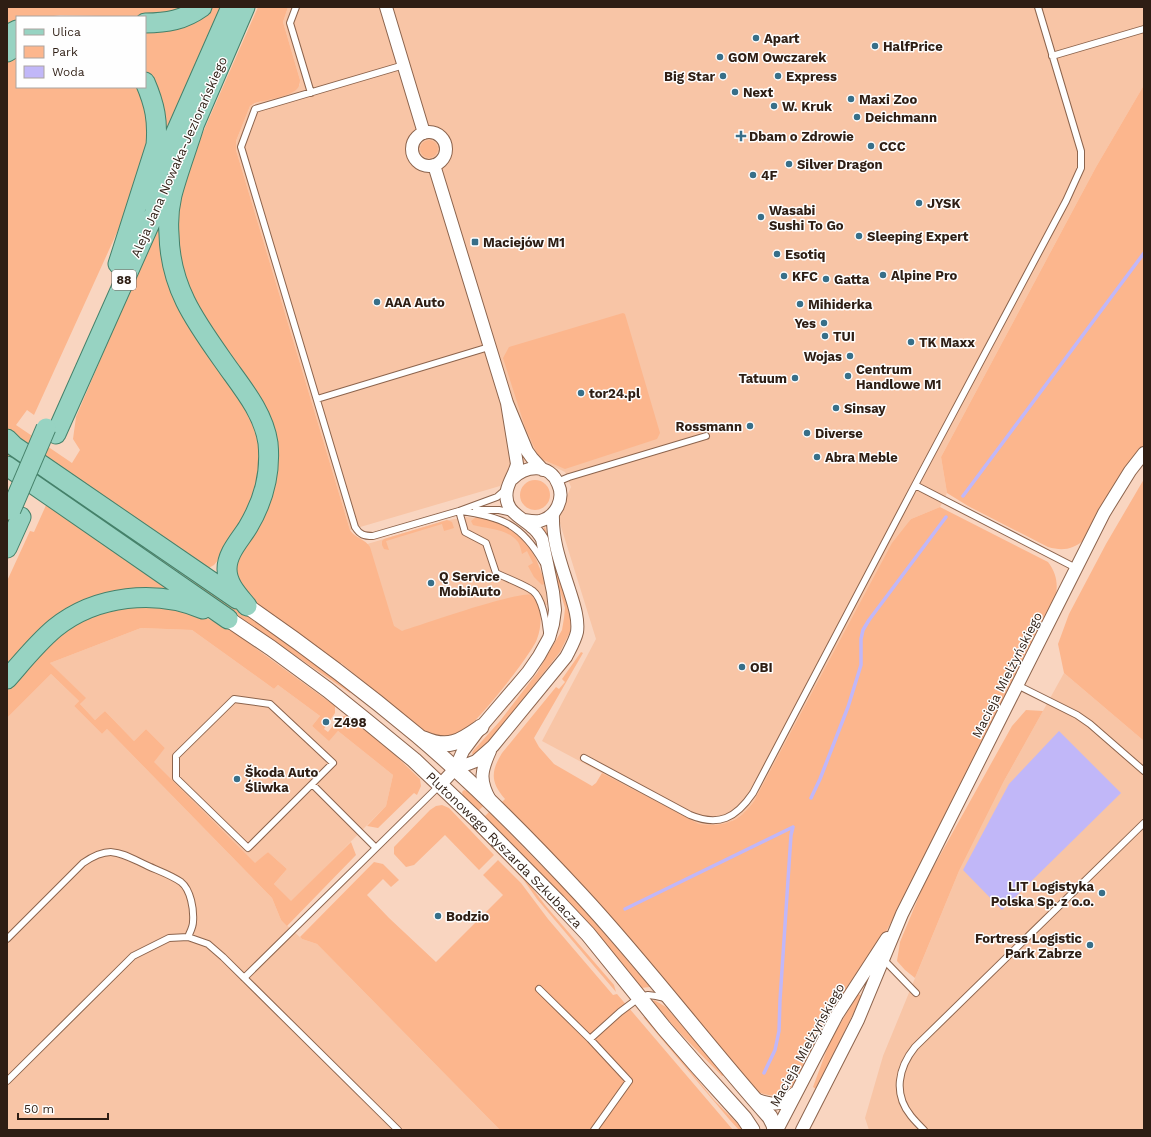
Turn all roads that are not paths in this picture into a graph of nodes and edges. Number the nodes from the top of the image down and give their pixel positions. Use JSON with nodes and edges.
{"nodes":[{"id":1,"x":202,"y":7,"type":"edge"},
{"id":2,"x":230,"y":7,"type":"edge"},
{"id":3,"x":245,"y":7,"type":"edge"},
{"id":4,"x":296,"y":7,"type":"edge"},
{"id":5,"x":386,"y":7,"type":"edge"},
{"id":6,"x":1038,"y":7,"type":"edge"},
{"id":7,"x":146,"y":23,"type":"edge"},
{"id":8,"x":1144,"y":29,"type":"edge"},
{"id":9,"x":16,"y":30,"type":"edge"},
{"id":10,"x":7,"y":35,"type":"edge"},
{"id":11,"x":16,"y":47,"type":"edge"},
{"id":12,"x":7,"y":52,"type":"edge"},
{"id":13,"x":1052,"y":56,"type":"junction"},
{"id":14,"x":404,"y":65,"type":"junction"},
{"id":15,"x":146,"y":85,"type":"edge"},
{"id":16,"x":311,"y":93,"type":"junction"},
{"id":17,"x":194,"y":126,"type":"junction"},
{"id":18,"x":424,"y":133,"type":"junction"},
{"id":19,"x":434,"y":165,"type":"junction"},
{"id":20,"x":118,"y":264,"type":"junction"},
{"id":21,"x":489,"y":347,"type":"junction"},
{"id":22,"x":317,"y":399,"type":"junction"},
{"id":23,"x":507,"y":403,"type":"junction"},
{"id":24,"x":51,"y":431,"type":"junction"},
{"id":25,"x":706,"y":436,"type":"dead end"},
{"id":26,"x":7,"y":438,"type":"edge"},
{"id":27,"x":1144,"y":453,"type":"edge"},
{"id":28,"x":7,"y":466,"type":"edge"},
{"id":29,"x":543,"y":470,"type":"junction"},
{"id":30,"x":510,"y":482,"type":"junction"},
{"id":31,"x":557,"y":482,"type":"junction"},
{"id":32,"x":915,"y":485,"type":"junction"},
{"id":33,"x":459,"y":511,"type":"junction"},
{"id":34,"x":514,"y":513,"type":"junction"},
{"id":35,"x":552,"y":514,"type":"junction"},
{"id":36,"x":13,"y":515,"type":"edge"},
{"id":37,"x":524,"y":520,"type":"junction"},
{"id":38,"x":7,"y":548,"type":"edge"},
{"id":39,"x":230,"y":554,"type":"junction"},
{"id":40,"x":1076,"y":568,"type":"junction"},
{"id":41,"x":160,"y":573,"type":"junction"},
{"id":42,"x":548,"y":573,"type":"junction"},
{"id":43,"x":201,"y":574,"type":"junction"},
{"id":44,"x":247,"y":606,"type":"junction"},
{"id":45,"x":228,"y":619,"type":"junction"},
{"id":46,"x":548,"y":638,"type":"junction"},
{"id":47,"x":271,"y":648,"type":"junction"},
{"id":48,"x":7,"y":679,"type":"edge"},
{"id":49,"x":1017,"y":685,"type":"junction"},
{"id":50,"x":481,"y":727,"type":"junction"},
{"id":51,"x":418,"y":736,"type":"junction"},
{"id":52,"x":493,"y":746,"type":"junction"},
{"id":53,"x":584,"y":758,"type":"dead end"},
{"id":54,"x":455,"y":769,"type":"junction"},
{"id":55,"x":1144,"y":772,"type":"edge"},
{"id":56,"x":312,"y":784,"type":"junction"},
{"id":57,"x":440,"y":785,"type":"junction"},
{"id":58,"x":491,"y":803,"type":"junction"},
{"id":59,"x":1144,"y":822,"type":"edge"},
{"id":60,"x":376,"y":848,"type":"junction"},
{"id":61,"x":902,"y":914,"type":"junction"},
{"id":62,"x":188,"y":937,"type":"junction"},
{"id":63,"x":7,"y":939,"type":"edge"},
{"id":64,"x":884,"y":960,"type":"junction"},
{"id":65,"x":244,"y":978,"type":"junction"},
{"id":66,"x":539,"y":989,"type":"dead end"},
{"id":67,"x":916,"y":993,"type":"dead end"},
{"id":68,"x":640,"y":997,"type":"junction"},
{"id":69,"x":672,"y":1002,"type":"junction"},
{"id":70,"x":590,"y":1038,"type":"junction"},
{"id":71,"x":7,"y":1081,"type":"edge"},
{"id":72,"x":802,"y":1082,"type":"junction"},
{"id":73,"x":754,"y":1099,"type":"junction"},
{"id":74,"x":748,"y":1124,"type":"edge"},
{"id":75,"x":398,"y":1130,"type":"edge"},
{"id":76,"x":594,"y":1130,"type":"edge"},
{"id":77,"x":761,"y":1130,"type":"edge"},
{"id":78,"x":776,"y":1130,"type":"edge"},
{"id":79,"x":802,"y":1130,"type":"edge"},
{"id":80,"x":924,"y":1130,"type":"edge"}],
"edges":[{"from":1,"to":7,"type":"main road"},
{"from":2,"to":20,"type":"main road","name":"Aleja Jana Nowaka-Jeziorańskiego","number":"88"},
{"from":3,"to":17,"type":"main road","name":"Aleja Jana Nowaka-Jeziorańskiego","number":"88"},
{"from":4,"to":16,"type":"lane"},
{"from":5,"to":14,"type":"street"},
{"from":6,"to":13,"type":"lane"},
{"from":8,"to":13,"type":"lane"},
{"from":9,"to":10,"type":"main road"},
{"from":11,"to":12,"type":"main road"},
{"from":13,"to":32,"type":"lane"},
{"from":14,"to":16,"type":"lane"},
{"from":14,"to":18,"type":"street"},
{"from":15,"to":20,"type":"main road"},
{"from":16,"to":22,"type":"lane"},
{"from":17,"to":24,"type":"main road","name":"Aleja Jana Nowaka-Jeziorańskiego","number":"88"},
{"from":17,"to":39,"type":"main road"},
{"from":18,"to":19,"type":"street"},
{"from":18,"to":19,"type":"street"},
{"from":19,"to":21,"type":"street"},
{"from":20,"to":24,"type":"main road","name":"Aleja Jana Nowaka-Jeziorańskiego","number":"88"},
{"from":21,"to":22,"type":"lane"},
{"from":21,"to":23,"type":"street"},
{"from":22,"to":33,"type":"lane"},
{"from":23,"to":29,"type":"street"},
{"from":23,"to":30,"type":"street"},
{"from":24,"to":36,"type":"main road","name":"Aleja Jana Nowaka-Jeziorańskiego","number":"88"},
{"from":25,"to":31,"type":"lane"},
{"from":26,"to":43,"type":"main road"},
{"from":27,"to":40,"type":"street","name":"Macieja Mielżyńskiego"},
{"from":28,"to":41,"type":"main road"},
{"from":29,"to":30,"type":"street"},
{"from":29,"to":31,"type":"street"},
{"from":30,"to":33,"type":"lane"},
{"from":30,"to":34,"type":"street"},
{"from":31,"to":35,"type":"street"},
{"from":32,"to":40,"type":"lane"},
{"from":32,"to":53,"type":"lane"},
{"from":33,"to":34,"type":"lane"},
{"from":33,"to":42,"type":"lane"},
{"from":33,"to":46,"type":"lane"},
{"from":34,"to":37,"type":"street"},
{"from":35,"to":37,"type":"street"},
{"from":35,"to":52,"type":"street"},
{"from":36,"to":38,"type":"main road","name":"Aleja Jana Nowaka-Jeziorańskiego","number":"88"},
{"from":37,"to":42,"type":"street"},
{"from":39,"to":43,"type":"main road"},
{"from":39,"to":44,"type":"main road"},
{"from":40,"to":49,"type":"street","name":"Macieja Mielżyńskiego"},
{"from":41,"to":43,"type":"main road"},
{"from":41,"to":45,"type":"main road"},
{"from":42,"to":46,"type":"street"},
{"from":43,"to":44,"type":"main road"},
{"from":44,"to":51,"type":"street","name":"Plutonowego Ryszarda Szkubacza"},
{"from":45,"to":47,"type":"street","name":"Plutonowego Ryszarda Szkubacza"},
{"from":45,"to":48,"type":"main road"},
{"from":46,"to":50,"type":"street"},
{"from":47,"to":54,"type":"street"},
{"from":47,"to":57,"type":"street","name":"Plutonowego Ryszarda Szkubacza"},
{"from":49,"to":55,"type":"lane"},
{"from":49,"to":61,"type":"street","name":"Macieja Mielżyńskiego"},
{"from":50,"to":51,"type":"street"},
{"from":50,"to":54,"type":"street"},
{"from":51,"to":54,"type":"street","name":"Plutonowego Ryszarda Szkubacza"},
{"from":52,"to":54,"type":"street"},
{"from":52,"to":58,"type":"street"},
{"from":54,"to":57,"type":"street"},
{"from":54,"to":58,"type":"street","name":"Plutonowego Ryszarda Szkubacza"},
{"from":56,"to":56,"type":"lane"},
{"from":56,"to":60,"type":"lane"},
{"from":57,"to":60,"type":"lane"},
{"from":57,"to":68,"type":"street","name":"Plutonowego Ryszarda Szkubacza"},
{"from":58,"to":69,"type":"street","name":"Plutonowego Ryszarda Szkubacza"},
{"from":59,"to":80,"type":"lane"},
{"from":60,"to":65,"type":"lane"},
{"from":61,"to":64,"type":"street","name":"Macieja Mielżyńskiego"},
{"from":61,"to":72,"type":"street","name":"Macieja Mielżyńskiego"},
{"from":62,"to":63,"type":"lane"},
{"from":62,"to":65,"type":"lane"},
{"from":62,"to":71,"type":"lane"},
{"from":64,"to":67,"type":"lane"},
{"from":64,"to":79,"type":"street","name":"Macieja Mielżyńskiego"},
{"from":65,"to":75,"type":"lane"},
{"from":66,"to":70,"type":"lane"},
{"from":68,"to":69,"type":"lane"},
{"from":68,"to":70,"type":"lane"},
{"from":68,"to":74,"type":"street","name":"Plutonowego Ryszarda Szkubacza"},
{"from":69,"to":73,"type":"street","name":"Plutonowego Ryszarda Szkubacza"},
{"from":70,"to":76,"type":"lane"},
{"from":72,"to":73,"type":"street"},
{"from":72,"to":78,"type":"street","name":"Macieja Mielżyńskiego"},
{"from":73,"to":78,"type":"street","name":"Plutonowego Ryszarda Szkubacza"},
{"from":74,"to":77,"type":"street","name":"Plutonowego Ryszarda Szkubacza"}]}
